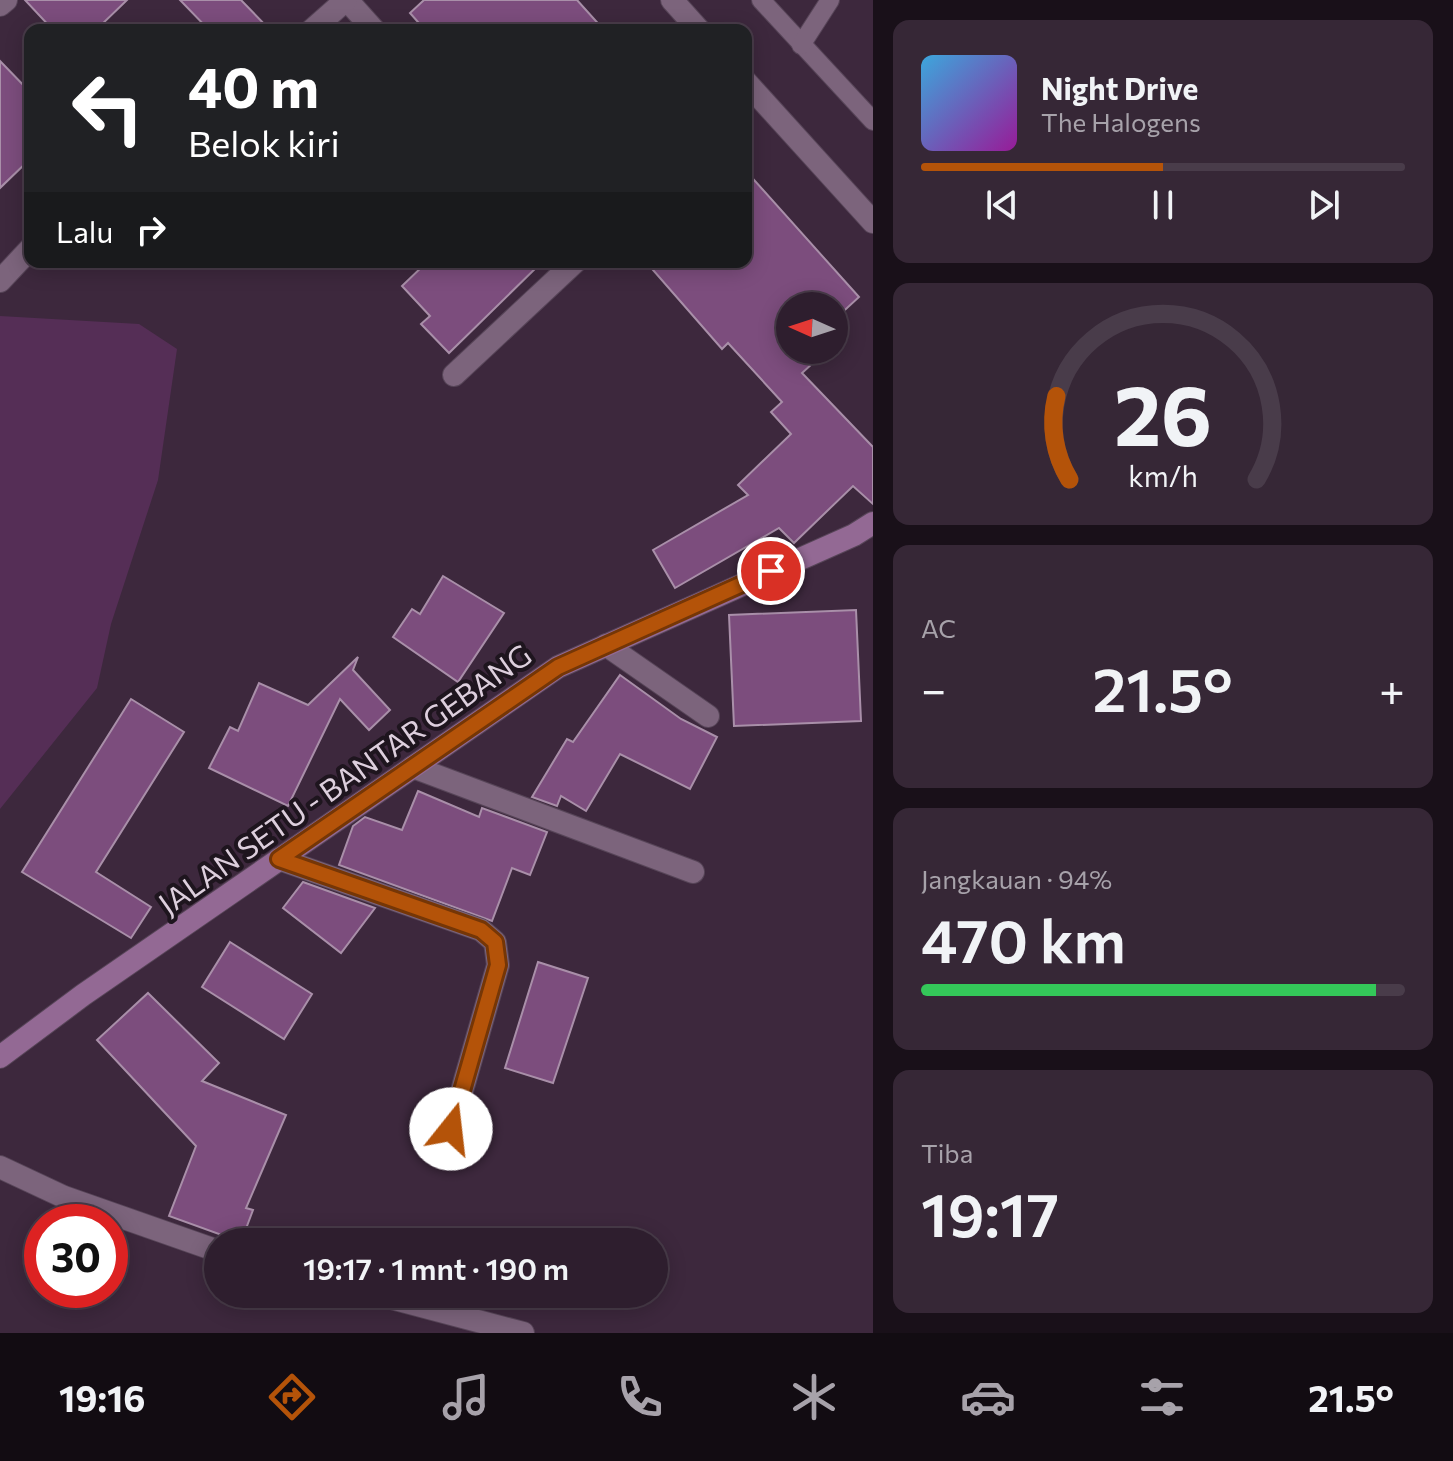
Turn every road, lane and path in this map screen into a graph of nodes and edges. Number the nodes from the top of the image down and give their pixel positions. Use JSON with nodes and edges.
{"nodes":[{"id":1,"x":6,"y":0,"type":"edge"},
{"id":2,"x":346,"y":0,"type":"edge"},
{"id":3,"x":672,"y":0,"type":"edge"},
{"id":4,"x":761,"y":0,"type":"edge"},
{"id":5,"x":830,"y":0,"type":"edge"},
{"id":6,"x":0,"y":5,"type":"edge"},
{"id":7,"x":319,"y":24,"type":"edge"},
{"id":8,"x":368,"y":24,"type":"edge"},
{"id":9,"x":694,"y":24,"type":"edge"},
{"id":10,"x":801,"y":45,"type":"junction"},
{"id":11,"x":752,"y":89,"type":"edge"},
{"id":12,"x":873,"y":121,"type":"edge"},
{"id":13,"x":873,"y":222,"type":"edge"},
{"id":14,"x":24,"y":255,"type":"edge"},
{"id":15,"x":569,"y":268,"type":"edge"},
{"id":16,"x":0,"y":281,"type":"edge"},
{"id":17,"x":454,"y":375,"type":"dead end"},
{"id":18,"x":873,"y":523,"type":"edge"},
{"id":19,"x":606,"y":645,"type":"junction"},
{"id":20,"x":708,"y":716,"type":"dead end"},
{"id":21,"x":413,"y":767,"type":"junction"},
{"id":22,"x":279,"y":859,"type":"junction"},
{"id":23,"x":693,"y":872,"type":"dead end"},
{"id":24,"x":0,"y":1057,"type":"edge"},
{"id":25,"x":451,"y":1129,"type":"dead end"},
{"id":26,"x":0,"y":1167,"type":"edge"},
{"id":27,"x":204,"y":1246,"type":"edge"},
{"id":28,"x":429,"y":1308,"type":"edge"},
{"id":29,"x":523,"y":1333,"type":"edge"}],
"edges":[{"from":1,"to":6,"type":"street"},
{"from":2,"to":7,"type":"street"},
{"from":2,"to":8,"type":"street"},
{"from":3,"to":9,"type":"street"},
{"from":4,"to":10,"type":"lane"},
{"from":5,"to":10,"type":"lane"},
{"from":10,"to":12,"type":"lane"},
{"from":11,"to":13,"type":"street"},
{"from":14,"to":16,"type":"street"},
{"from":15,"to":17,"type":"street"},
{"from":18,"to":19,"type":"main road","name":"JALAN SETU - BANTAR GEBANG"},
{"from":19,"to":20,"type":"street"},
{"from":19,"to":21,"type":"main road","name":"JALAN SETU - BANTAR GEBANG"},
{"from":21,"to":22,"type":"main road","name":"JALAN SETU - BANTAR GEBANG"},
{"from":21,"to":23,"type":"street"},
{"from":22,"to":24,"type":"main road","name":"JALAN SETU - BANTAR GEBANG"},
{"from":22,"to":25,"type":"street"},
{"from":26,"to":27,"type":"street"},
{"from":28,"to":29,"type":"street"}]}
